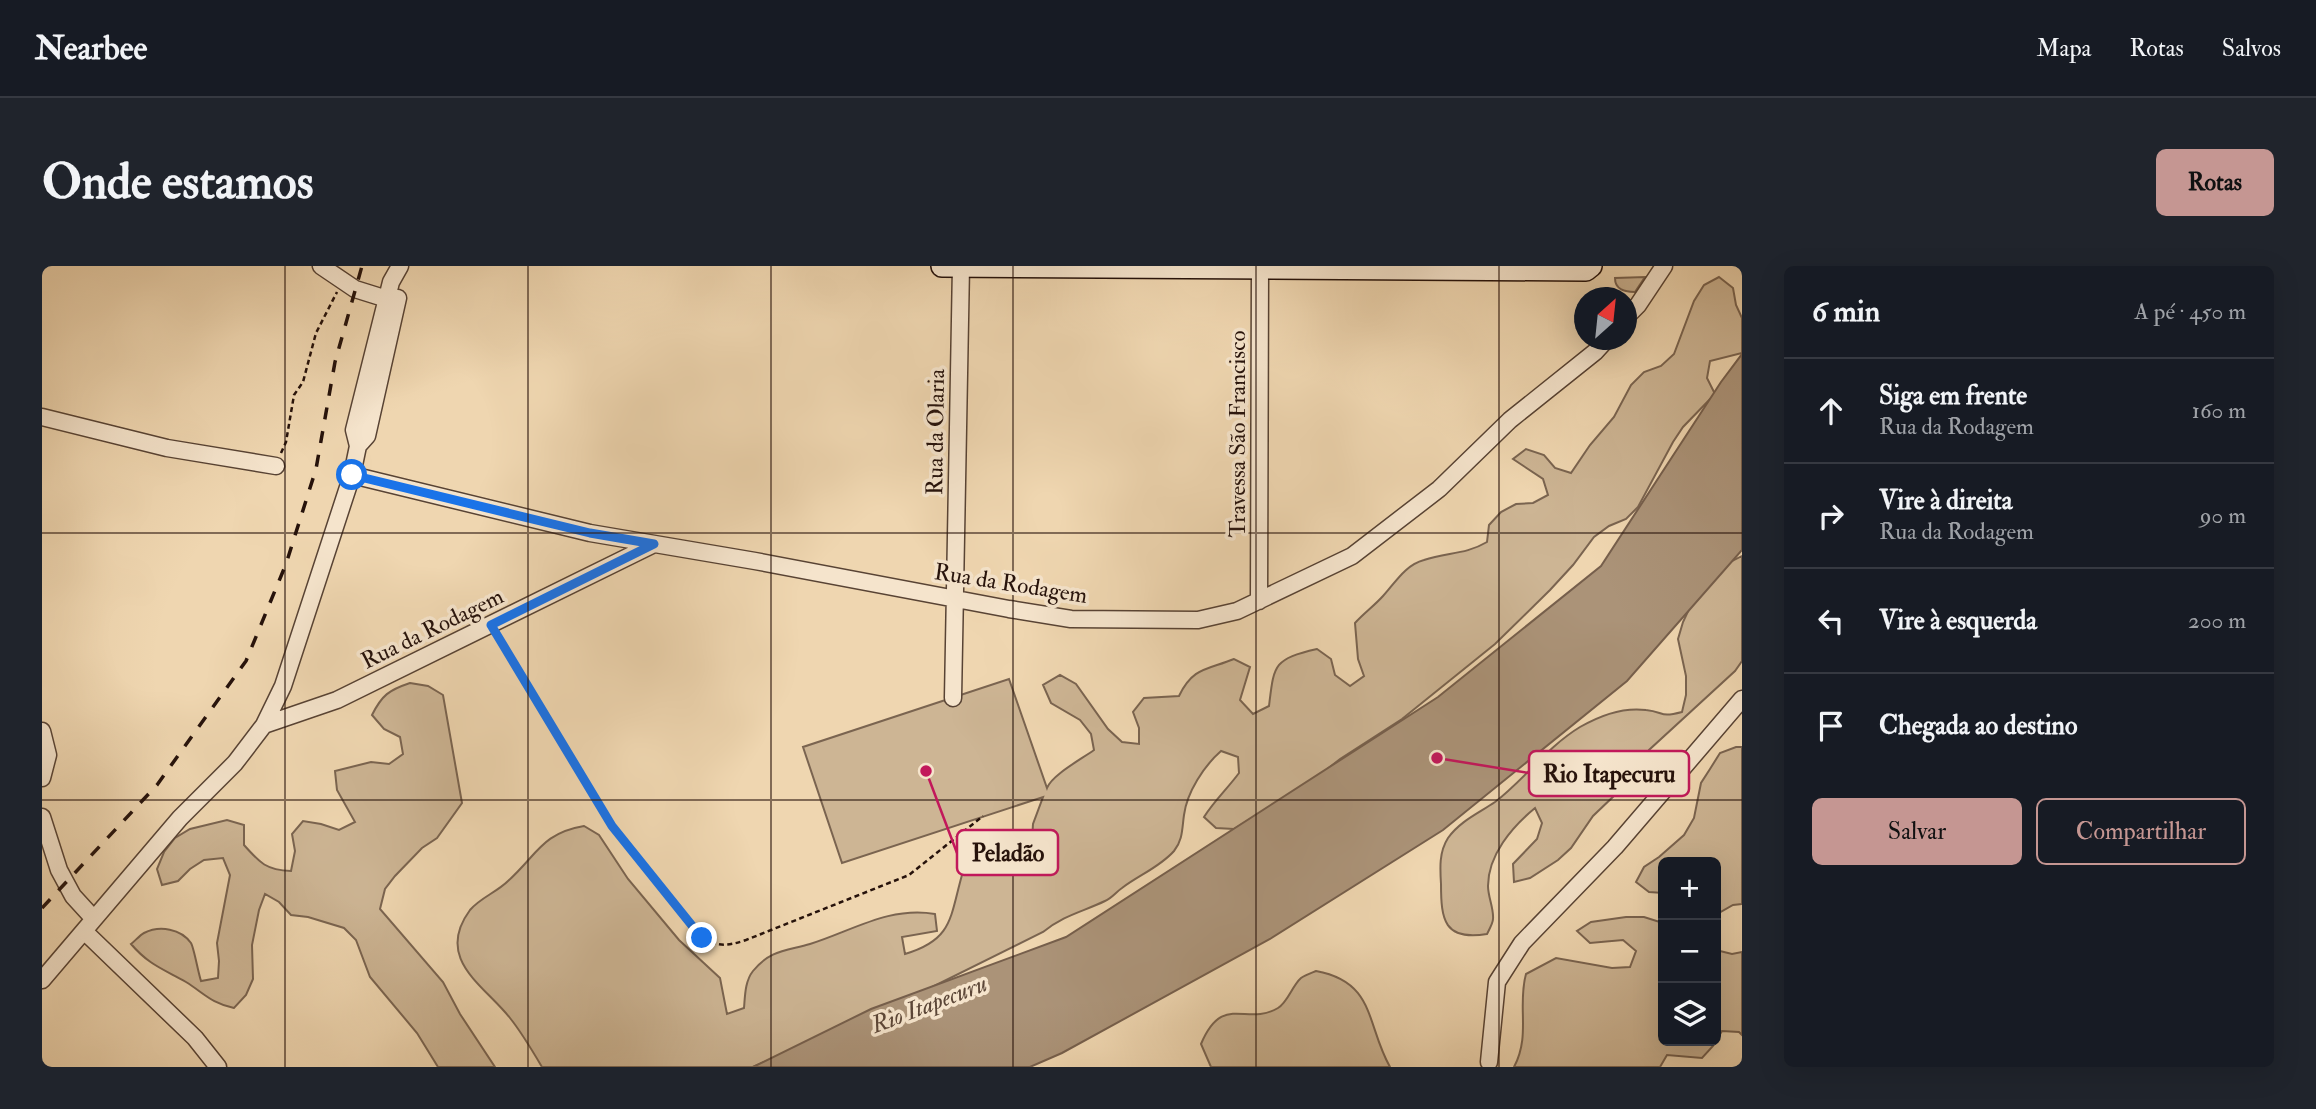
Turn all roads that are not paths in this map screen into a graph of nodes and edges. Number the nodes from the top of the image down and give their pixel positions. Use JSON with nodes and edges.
{"nodes":[{"id":1,"x":942,"y":266,"type":"edge"},
{"id":2,"x":961,"y":266,"type":"edge"},
{"id":3,"x":1591,"y":266,"type":"edge"},
{"id":4,"x":1664,"y":266,"type":"edge"},
{"id":5,"x":1260,"y":267,"type":"edge"},
{"id":6,"x":400,"y":269,"type":"edge"},
{"id":7,"x":331,"y":272,"type":"edge"},
{"id":8,"x":387,"y":299,"type":"junction"},
{"id":9,"x":1637,"y":306,"type":"edge"},
{"id":10,"x":1597,"y":350,"type":"edge"},
{"id":11,"x":42,"y":417,"type":"edge"},
{"id":12,"x":358,"y":446,"type":"junction"},
{"id":13,"x":276,"y":466,"type":"road end"},
{"id":14,"x":352,"y":475,"type":"junction"},
{"id":15,"x":654,"y":544,"type":"junction"},
{"id":16,"x":955,"y":599,"type":"junction"},
{"id":17,"x":1259,"y":601,"type":"junction"},
{"id":18,"x":953,"y":698,"type":"dead end"},
{"id":19,"x":1742,"y":699,"type":"edge"},
{"id":20,"x":264,"y":725,"type":"junction"},
{"id":21,"x":42,"y":731,"type":"edge"},
{"id":22,"x":42,"y":778,"type":"edge"},
{"id":23,"x":42,"y":817,"type":"edge"},
{"id":24,"x":89,"y":925,"type":"junction"},
{"id":25,"x":42,"y":980,"type":"edge"},
{"id":26,"x":1489,"y":1062,"type":"dead end"},
{"id":27,"x":218,"y":1067,"type":"edge"}],
"edges":[{"from":1,"to":2,"type":"street"},
{"from":2,"to":5,"type":"street"},
{"from":2,"to":16,"type":"street","name":"Rua da Olaria"},
{"from":3,"to":5,"type":"street"},
{"from":4,"to":9,"type":"street"},
{"from":5,"to":17,"type":"street","name":"Travessa São Francisco"},
{"from":6,"to":8,"type":"street"},
{"from":6,"to":12,"type":"street"},
{"from":7,"to":8,"type":"street"},
{"from":8,"to":12,"type":"street"},
{"from":10,"to":17,"type":"street","name":"Rua da Rodagem"},
{"from":11,"to":13,"type":"street"},
{"from":12,"to":14,"type":"street"},
{"from":14,"to":15,"type":"street","name":"Rua da Rodagem"},
{"from":14,"to":20,"type":"street"},
{"from":15,"to":16,"type":"street","name":"Rua da Rodagem"},
{"from":15,"to":20,"type":"street","name":"Rua da Rodagem"},
{"from":16,"to":17,"type":"street","name":"Rua da Rodagem"},
{"from":16,"to":18,"type":"street","name":"Rua da Olaria"},
{"from":19,"to":26,"type":"street"},
{"from":20,"to":24,"type":"street"},
{"from":21,"to":22,"type":"street"},
{"from":23,"to":24,"type":"street"},
{"from":24,"to":25,"type":"street"},
{"from":24,"to":27,"type":"street"}]}
